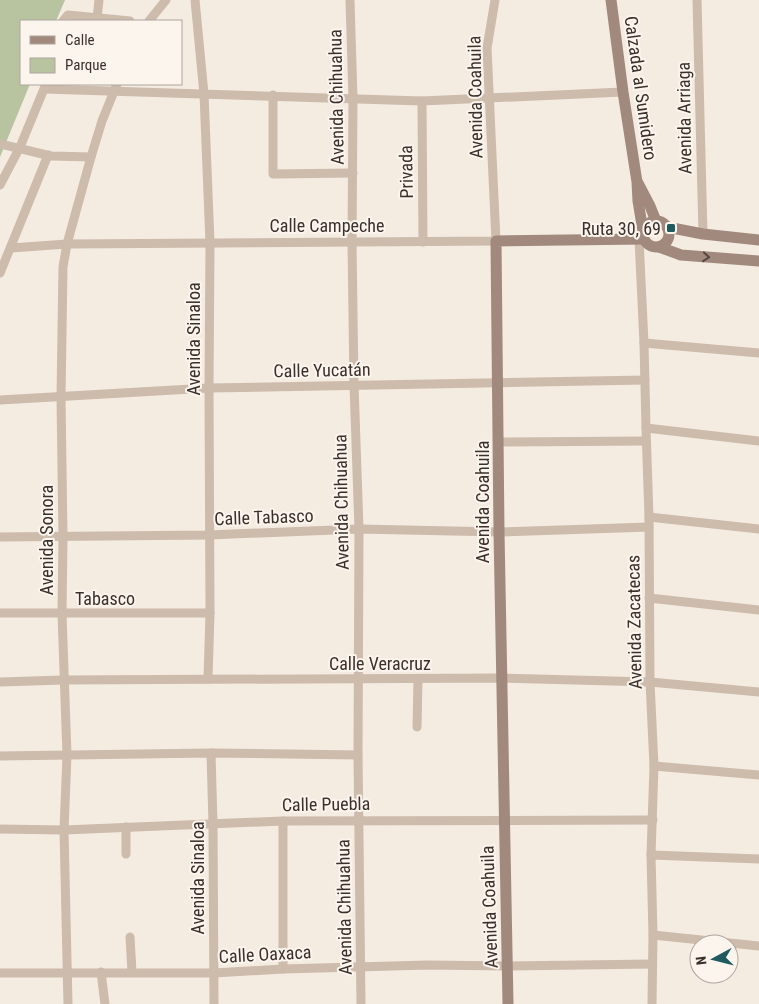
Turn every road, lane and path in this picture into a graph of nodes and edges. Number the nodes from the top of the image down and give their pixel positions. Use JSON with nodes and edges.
{"nodes":[{"id":1,"x":99,"y":0,"type":"edge"},
{"id":2,"x":166,"y":0,"type":"edge"},
{"id":3,"x":195,"y":0,"type":"edge"},
{"id":4,"x":350,"y":0,"type":"edge"},
{"id":5,"x":494,"y":0,"type":"edge"},
{"id":6,"x":611,"y":0,"type":"edge"},
{"id":7,"x":697,"y":0,"type":"edge"},
{"id":8,"x":97,"y":18,"type":"junction"},
{"id":9,"x":64,"y":20,"type":"edge"},
{"id":10,"x":119,"y":20,"type":"edge"},
{"id":11,"x":150,"y":20,"type":"edge"},
{"id":12,"x":45,"y":86,"type":"edge"},
{"id":13,"x":115,"y":88,"type":"edge"},
{"id":14,"x":623,"y":92,"type":"junction"},
{"id":15,"x":204,"y":94,"type":"junction"},
{"id":16,"x":273,"y":95,"type":"junction"},
{"id":17,"x":354,"y":98,"type":"junction"},
{"id":18,"x":491,"y":98,"type":"junction"},
{"id":19,"x":422,"y":101,"type":"junction"},
{"id":20,"x":0,"y":144,"type":"edge"},
{"id":21,"x":20,"y":148,"type":"junction"},
{"id":22,"x":48,"y":155,"type":"junction"},
{"id":23,"x":91,"y":157,"type":"junction"},
{"id":24,"x":353,"y":173,"type":"junction"},
{"id":25,"x":637,"y":182,"type":"junction"},
{"id":26,"x":0,"y":186,"type":"edge"},
{"id":27,"x":656,"y":221,"type":"junction"},
{"id":28,"x":667,"y":227,"type":"junction"},
{"id":29,"x":703,"y":234,"type":"junction"},
{"id":30,"x":642,"y":236,"type":"junction"},
{"id":31,"x":759,"y":240,"type":"edge"},
{"id":32,"x":496,"y":241,"type":"junction"},
{"id":33,"x":352,"y":242,"type":"junction"},
{"id":34,"x":423,"y":242,"type":"junction"},
{"id":35,"x":67,"y":244,"type":"junction"},
{"id":36,"x":210,"y":244,"type":"junction"},
{"id":37,"x":659,"y":247,"type":"junction"},
{"id":38,"x":11,"y":248,"type":"junction"},
{"id":39,"x":759,"y":261,"type":"edge"},
{"id":40,"x":0,"y":273,"type":"edge"},
{"id":41,"x":644,"y":343,"type":"junction"},
{"id":42,"x":759,"y":354,"type":"edge"},
{"id":43,"x":645,"y":380,"type":"junction"},
{"id":44,"x":498,"y":382,"type":"junction"},
{"id":45,"x":354,"y":385,"type":"junction"},
{"id":46,"x":209,"y":388,"type":"junction"},
{"id":47,"x":61,"y":397,"type":"junction"},
{"id":48,"x":0,"y":400,"type":"edge"},
{"id":49,"x":646,"y":428,"type":"junction"},
{"id":50,"x":646,"y":441,"type":"junction"},
{"id":51,"x":759,"y":441,"type":"edge"},
{"id":52,"x":499,"y":442,"type":"junction"},
{"id":53,"x":649,"y":517,"type":"junction"},
{"id":54,"x":649,"y":527,"type":"junction"},
{"id":55,"x":759,"y":529,"type":"edge"},
{"id":56,"x":359,"y":530,"type":"junction"},
{"id":57,"x":499,"y":532,"type":"junction"},
{"id":58,"x":210,"y":535,"type":"junction"},
{"id":59,"x":0,"y":537,"type":"edge"},
{"id":60,"x":63,"y":537,"type":"junction"},
{"id":61,"x":649,"y":598,"type":"junction"},
{"id":62,"x":759,"y":610,"type":"edge"},
{"id":63,"x":0,"y":613,"type":"edge"},
{"id":64,"x":210,"y":613,"type":"junction"},
{"id":65,"x":62,"y":614,"type":"junction"},
{"id":66,"x":502,"y":678,"type":"junction"},
{"id":67,"x":208,"y":679,"type":"junction"},
{"id":68,"x":418,"y":679,"type":"junction"},
{"id":69,"x":63,"y":680,"type":"junction"},
{"id":70,"x":358,"y":680,"type":"junction"},
{"id":71,"x":0,"y":682,"type":"edge"},
{"id":72,"x":650,"y":682,"type":"junction"},
{"id":73,"x":759,"y":692,"type":"edge"},
{"id":74,"x":417,"y":726,"type":"dead end"},
{"id":75,"x":210,"y":753,"type":"junction"},
{"id":76,"x":67,"y":755,"type":"junction"},
{"id":77,"x":358,"y":755,"type":"junction"},
{"id":78,"x":0,"y":756,"type":"edge"},
{"id":79,"x":654,"y":766,"type":"junction"},
{"id":80,"x":759,"y":775,"type":"edge"},
{"id":81,"x":360,"y":820,"type":"junction"},
{"id":82,"x":653,"y":820,"type":"junction"},
{"id":83,"x":284,"y":821,"type":"junction"},
{"id":84,"x":504,"y":821,"type":"junction"},
{"id":85,"x":213,"y":824,"type":"junction"},
{"id":86,"x":126,"y":827,"type":"junction"},
{"id":87,"x":0,"y":829,"type":"edge"},
{"id":88,"x":64,"y":830,"type":"junction"},
{"id":89,"x":126,"y":854,"type":"dead end"},
{"id":90,"x":651,"y":855,"type":"junction"},
{"id":91,"x":759,"y":858,"type":"edge"},
{"id":92,"x":653,"y":935,"type":"junction"},
{"id":93,"x":130,"y":937,"type":"dead end"},
{"id":94,"x":759,"y":946,"type":"edge"},
{"id":95,"x":652,"y":964,"type":"junction"},
{"id":96,"x":508,"y":966,"type":"junction"},
{"id":97,"x":361,"y":967,"type":"junction"},
{"id":98,"x":283,"y":969,"type":"junction"},
{"id":99,"x":101,"y":972,"type":"junction"},
{"id":100,"x":132,"y":972,"type":"junction"},
{"id":101,"x":0,"y":973,"type":"edge"},
{"id":102,"x":214,"y":973,"type":"junction"},
{"id":103,"x":68,"y":974,"type":"junction"},
{"id":104,"x":68,"y":1004,"type":"edge"},
{"id":105,"x":105,"y":1004,"type":"edge"},
{"id":106,"x":214,"y":1004,"type":"edge"},
{"id":107,"x":361,"y":1004,"type":"edge"},
{"id":108,"x":508,"y":1004,"type":"edge"},
{"id":109,"x":652,"y":1004,"type":"edge"}],
"edges":[{"from":1,"to":8,"type":"street"},
{"from":2,"to":11,"type":"street"},
{"from":3,"to":15,"type":"street","name":"Avenida Sinaloa"},
{"from":4,"to":17,"type":"street","name":"Avenida Chihuahua"},
{"from":5,"to":18,"type":"street","name":"Avenida Coahuila"},
{"from":6,"to":14,"type":"street","name":"Calzada al Sumidero"},
{"from":7,"to":29,"type":"street","name":"Avenida Arriaga"},
{"from":8,"to":9,"type":"street"},
{"from":8,"to":10,"type":"street"},
{"from":12,"to":13,"type":"street"},
{"from":12,"to":21,"type":"street"},
{"from":13,"to":15,"type":"street"},
{"from":13,"to":23,"type":"street","name":"Avenida Sonora"},
{"from":14,"to":18,"type":"street"},
{"from":14,"to":25,"type":"street","name":"Calzada al Sumidero"},
{"from":15,"to":16,"type":"street"},
{"from":15,"to":36,"type":"street","name":"Avenida Sinaloa"},
{"from":16,"to":17,"type":"street"},
{"from":16,"to":24,"type":"street"},
{"from":17,"to":19,"type":"street"},
{"from":17,"to":24,"type":"street","name":"Avenida Chihuahua"},
{"from":18,"to":19,"type":"street"},
{"from":18,"to":32,"type":"street","name":"Avenida Coahuila"},
{"from":19,"to":34,"type":"street","name":"Privada"},
{"from":20,"to":21,"type":"street"},
{"from":21,"to":22,"type":"street"},
{"from":21,"to":26,"type":"street"},
{"from":22,"to":23,"type":"street"},
{"from":22,"to":38,"type":"street"},
{"from":23,"to":35,"type":"street","name":"Avenida Sonora"},
{"from":24,"to":33,"type":"street","name":"Avenida Chihuahua"},
{"from":25,"to":27,"type":"street","name":"Calzada al Sumidero"},
{"from":25,"to":30,"type":"street","name":"Calzada al Sumidero"},
{"from":27,"to":28,"type":"street"},
{"from":27,"to":30,"type":"street"},
{"from":28,"to":29,"type":"street"},
{"from":28,"to":37,"type":"street"},
{"from":29,"to":31,"type":"street"},
{"from":30,"to":32,"type":"street","name":"Calle Campeche"},
{"from":30,"to":37,"type":"street"},
{"from":30,"to":41,"type":"street","name":"Avenida Zacatecas"},
{"from":32,"to":34,"type":"street","name":"Calle Campeche"},
{"from":32,"to":44,"type":"street","name":"Avenida Coahuila"},
{"from":33,"to":34,"type":"street","name":"Calle Campeche"},
{"from":33,"to":36,"type":"street","name":"Calle Campeche"},
{"from":33,"to":45,"type":"street","name":"Avenida Chihuahua"},
{"from":35,"to":36,"type":"street","name":"Calle Campeche"},
{"from":35,"to":38,"type":"street","name":"Calle Campeche"},
{"from":35,"to":47,"type":"street","name":"Avenida Sonora"},
{"from":36,"to":46,"type":"street","name":"Avenida Sinaloa"},
{"from":37,"to":39,"type":"street","one_way":true},
{"from":38,"to":40,"type":"street"},
{"from":41,"to":42,"type":"street"},
{"from":41,"to":43,"type":"street","name":"Avenida Zacatecas"},
{"from":43,"to":44,"type":"street","name":"Calle Yucatán"},
{"from":43,"to":49,"type":"street","name":"Avenida Zacatecas"},
{"from":44,"to":45,"type":"street","name":"Calle Yucatán"},
{"from":44,"to":52,"type":"street","name":"Avenida Coahuila"},
{"from":45,"to":46,"type":"street","name":"Calle Yucatán"},
{"from":45,"to":56,"type":"street","name":"Avenida Chihuahua"},
{"from":46,"to":47,"type":"street","name":"Calle Yucatán"},
{"from":46,"to":58,"type":"street","name":"Avenida Sinaloa"},
{"from":47,"to":48,"type":"street","name":"Calle Yucatán"},
{"from":47,"to":60,"type":"street","name":"Avenida Sonora"},
{"from":49,"to":50,"type":"street","name":"Avenida Zacatecas"},
{"from":49,"to":51,"type":"street"},
{"from":50,"to":52,"type":"street"},
{"from":50,"to":53,"type":"street","name":"Avenida Zacatecas"},
{"from":52,"to":57,"type":"street","name":"Avenida Coahuila"},
{"from":53,"to":54,"type":"street","name":"Avenida Zacatecas"},
{"from":53,"to":55,"type":"street"},
{"from":54,"to":57,"type":"street","name":"Calle Tabasco"},
{"from":54,"to":61,"type":"street","name":"Avenida Zacatecas"},
{"from":56,"to":57,"type":"street","name":"Calle Tabasco"},
{"from":56,"to":58,"type":"street","name":"Calle Tabasco"},
{"from":56,"to":70,"type":"street","name":"Avenida Chihuahua"},
{"from":57,"to":66,"type":"street","name":"Avenida Coahuila"},
{"from":58,"to":60,"type":"street","name":"Calle Tabasco"},
{"from":58,"to":64,"type":"street","name":"Avenida Sinaloa"},
{"from":59,"to":60,"type":"street","name":"Calle Tabasco"},
{"from":60,"to":65,"type":"street","name":"Avenida Sonora"},
{"from":61,"to":62,"type":"street"},
{"from":61,"to":72,"type":"street","name":"Avenida Zacatecas"},
{"from":63,"to":65,"type":"street","name":"Tabasco"},
{"from":64,"to":65,"type":"street","name":"Tabasco"},
{"from":64,"to":67,"type":"street","name":"Avenida Sinaloa"},
{"from":65,"to":69,"type":"street","name":"Avenida Sonora"},
{"from":66,"to":68,"type":"street","name":"Calle Veracruz"},
{"from":66,"to":72,"type":"street","name":"Calle Veracruz"},
{"from":66,"to":84,"type":"street","name":"Avenida Coahuila"},
{"from":67,"to":69,"type":"street","name":"Calle Veracruz"},
{"from":67,"to":70,"type":"street","name":"Calle Veracruz"},
{"from":68,"to":70,"type":"street","name":"Calle Veracruz"},
{"from":68,"to":74,"type":"street"},
{"from":69,"to":71,"type":"street","name":"Calle Veracruz"},
{"from":69,"to":76,"type":"street","name":"Avenida Sonora"},
{"from":70,"to":77,"type":"street","name":"Avenida Chihuahua"},
{"from":72,"to":73,"type":"street","name":"Calle Veracruz"},
{"from":72,"to":79,"type":"street","name":"Avenida Zacatecas"},
{"from":75,"to":76,"type":"street"},
{"from":75,"to":77,"type":"street"},
{"from":75,"to":85,"type":"street","name":"Avenida Sinaloa"},
{"from":76,"to":78,"type":"street"},
{"from":76,"to":88,"type":"street","name":"Avenida Sonora"},
{"from":77,"to":81,"type":"street","name":"Avenida Chihuahua"},
{"from":79,"to":80,"type":"street"},
{"from":79,"to":82,"type":"street","name":"Avenida Zacatecas"},
{"from":81,"to":83,"type":"street","name":"Calle Puebla"},
{"from":81,"to":84,"type":"street","name":"Calle Puebla"},
{"from":81,"to":97,"type":"street","name":"Avenida Chihuahua"},
{"from":82,"to":84,"type":"street","name":"Calle Puebla"},
{"from":82,"to":90,"type":"street","name":"Avenida Zacatecas"},
{"from":83,"to":85,"type":"street","name":"Calle Puebla"},
{"from":83,"to":98,"type":"street"},
{"from":84,"to":96,"type":"street","name":"Avenida Coahuila"},
{"from":85,"to":86,"type":"street","name":"Calle Puebla"},
{"from":85,"to":102,"type":"street","name":"Avenida Sinaloa"},
{"from":86,"to":88,"type":"street","name":"Calle Puebla"},
{"from":86,"to":89,"type":"street"},
{"from":87,"to":88,"type":"street","name":"Calle Puebla"},
{"from":88,"to":103,"type":"street","name":"Avenida Sonora"},
{"from":90,"to":91,"type":"street"},
{"from":90,"to":92,"type":"street","name":"Avenida Zacatecas"},
{"from":92,"to":94,"type":"street"},
{"from":92,"to":95,"type":"street","name":"Avenida Zacatecas"},
{"from":93,"to":100,"type":"street"},
{"from":95,"to":96,"type":"street","name":"Calle Oaxaca"},
{"from":95,"to":109,"type":"street","name":"Avenida Zacatecas"},
{"from":96,"to":97,"type":"street","name":"Calle Oaxaca"},
{"from":96,"to":108,"type":"street","name":"Avenida Coahuila"},
{"from":97,"to":98,"type":"street","name":"Calle Oaxaca"},
{"from":97,"to":107,"type":"street","name":"Avenida Chihuahua"},
{"from":98,"to":102,"type":"street","name":"Calle Oaxaca"},
{"from":99,"to":100,"type":"street","name":"Calle Oaxaca"},
{"from":99,"to":103,"type":"street","name":"Calle Oaxaca"},
{"from":99,"to":105,"type":"street"},
{"from":100,"to":102,"type":"street","name":"Calle Oaxaca"},
{"from":101,"to":103,"type":"street","name":"Calle Oaxaca"},
{"from":102,"to":106,"type":"street","name":"Avenida Sinaloa"},
{"from":103,"to":104,"type":"street","name":"Avenida Sonora"}]}
